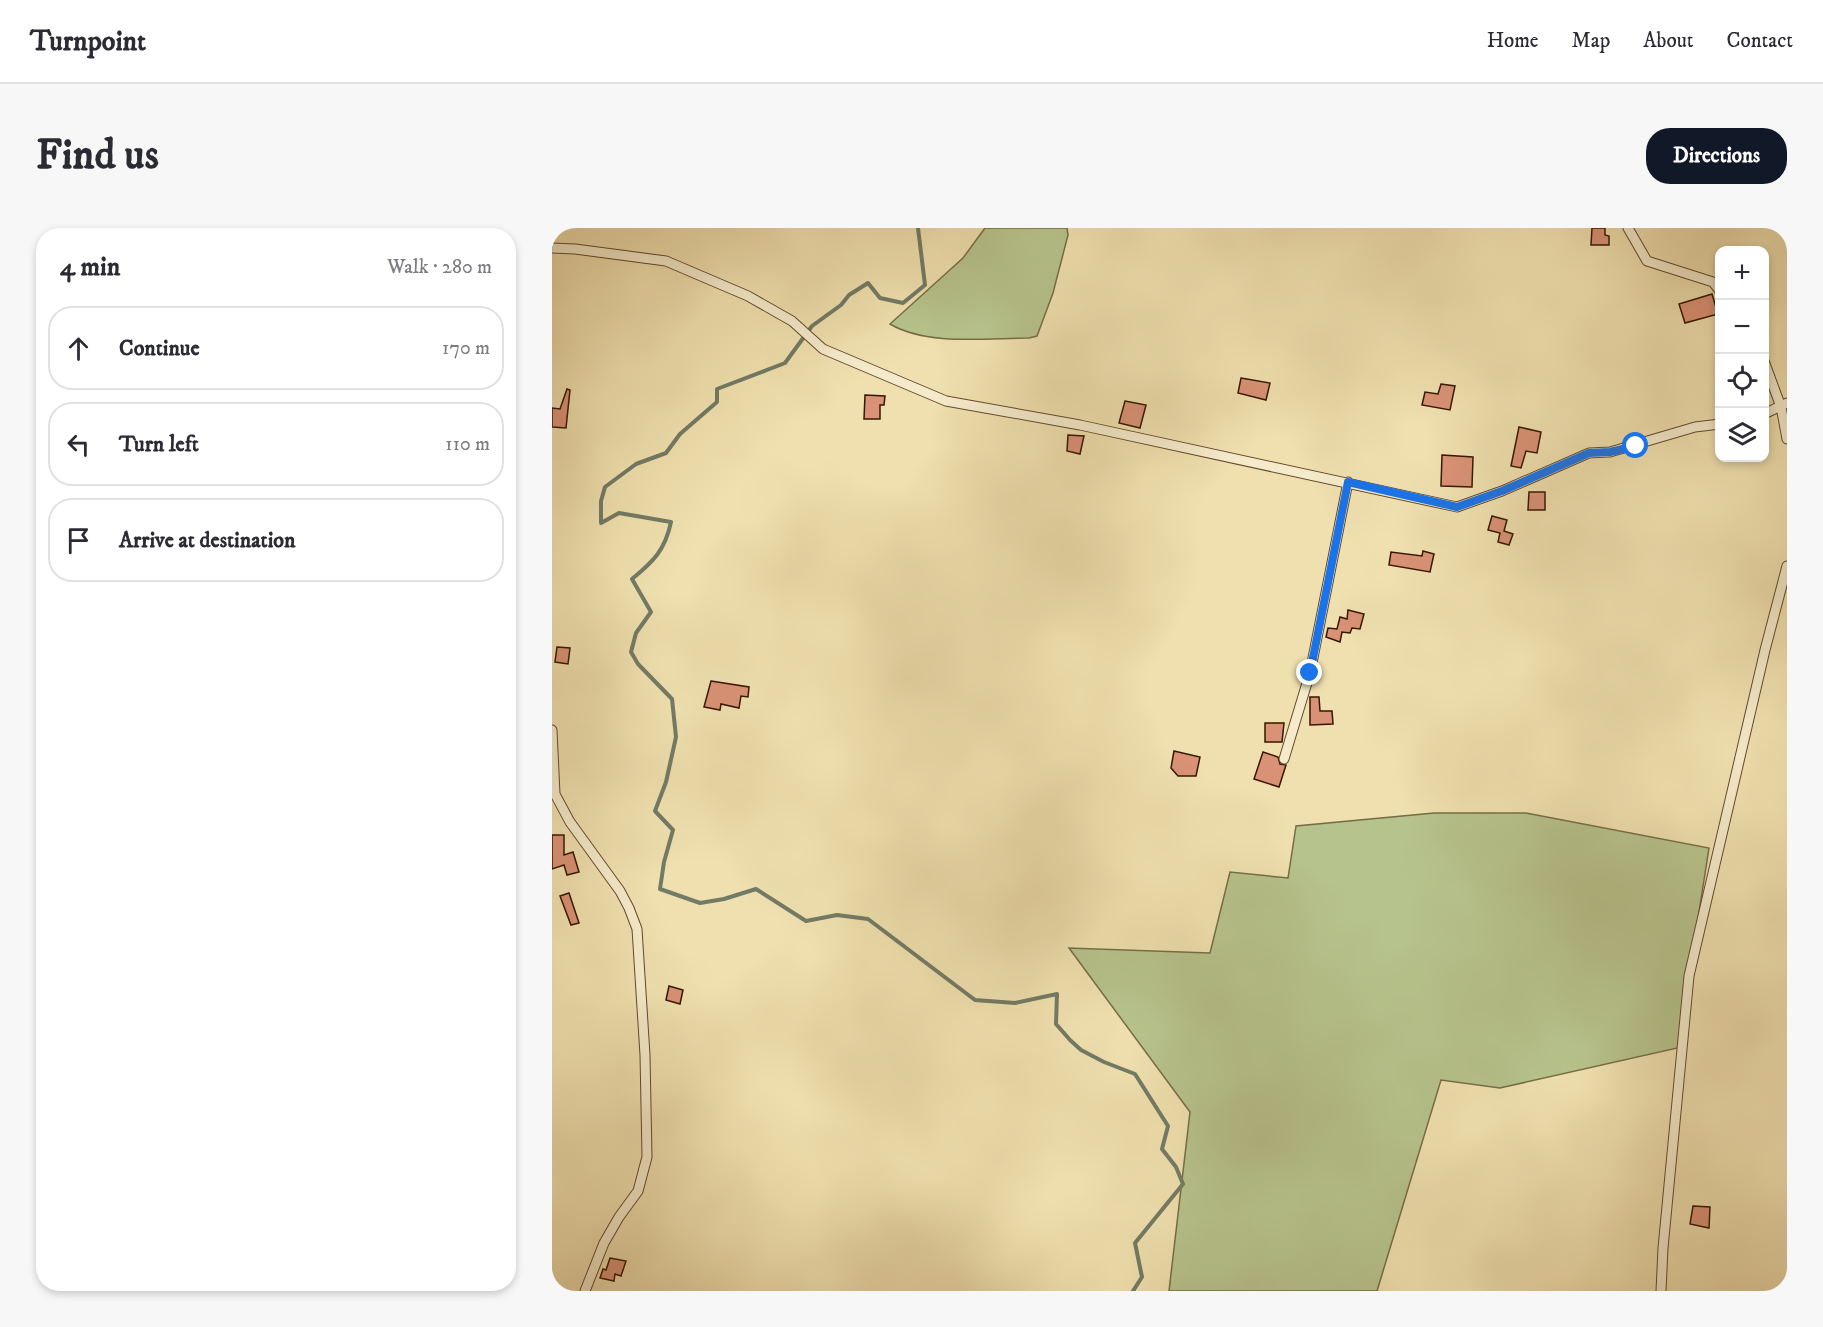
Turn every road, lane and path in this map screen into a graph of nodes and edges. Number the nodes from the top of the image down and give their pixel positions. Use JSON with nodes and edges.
{"nodes":[{"id":1,"x":1628,"y":228,"type":"edge"},
{"id":2,"x":552,"y":248,"type":"edge"},
{"id":3,"x":1715,"y":285,"type":"edge"},
{"id":4,"x":1769,"y":372,"type":"edge"},
{"id":5,"x":1784,"y":405,"type":"edge"},
{"id":6,"x":1769,"y":412,"type":"edge"},
{"id":7,"x":1715,"y":424,"type":"edge"},
{"id":8,"x":1787,"y":438,"type":"edge"},
{"id":9,"x":1348,"y":482,"type":"junction"},
{"id":10,"x":1787,"y":566,"type":"edge"},
{"id":11,"x":552,"y":730,"type":"edge"},
{"id":12,"x":1284,"y":759,"type":"dead end"},
{"id":13,"x":585,"y":1291,"type":"edge"},
{"id":14,"x":1661,"y":1291,"type":"edge"}],
"edges":[{"from":1,"to":3,"type":"street"},
{"from":2,"to":9,"type":"street"},
{"from":4,"to":5,"type":"street"},
{"from":5,"to":6,"type":"street"},
{"from":5,"to":8,"type":"street"},
{"from":7,"to":9,"type":"street"},
{"from":9,"to":12,"type":"street"},
{"from":10,"to":14,"type":"street"},
{"from":11,"to":13,"type":"street"}]}
